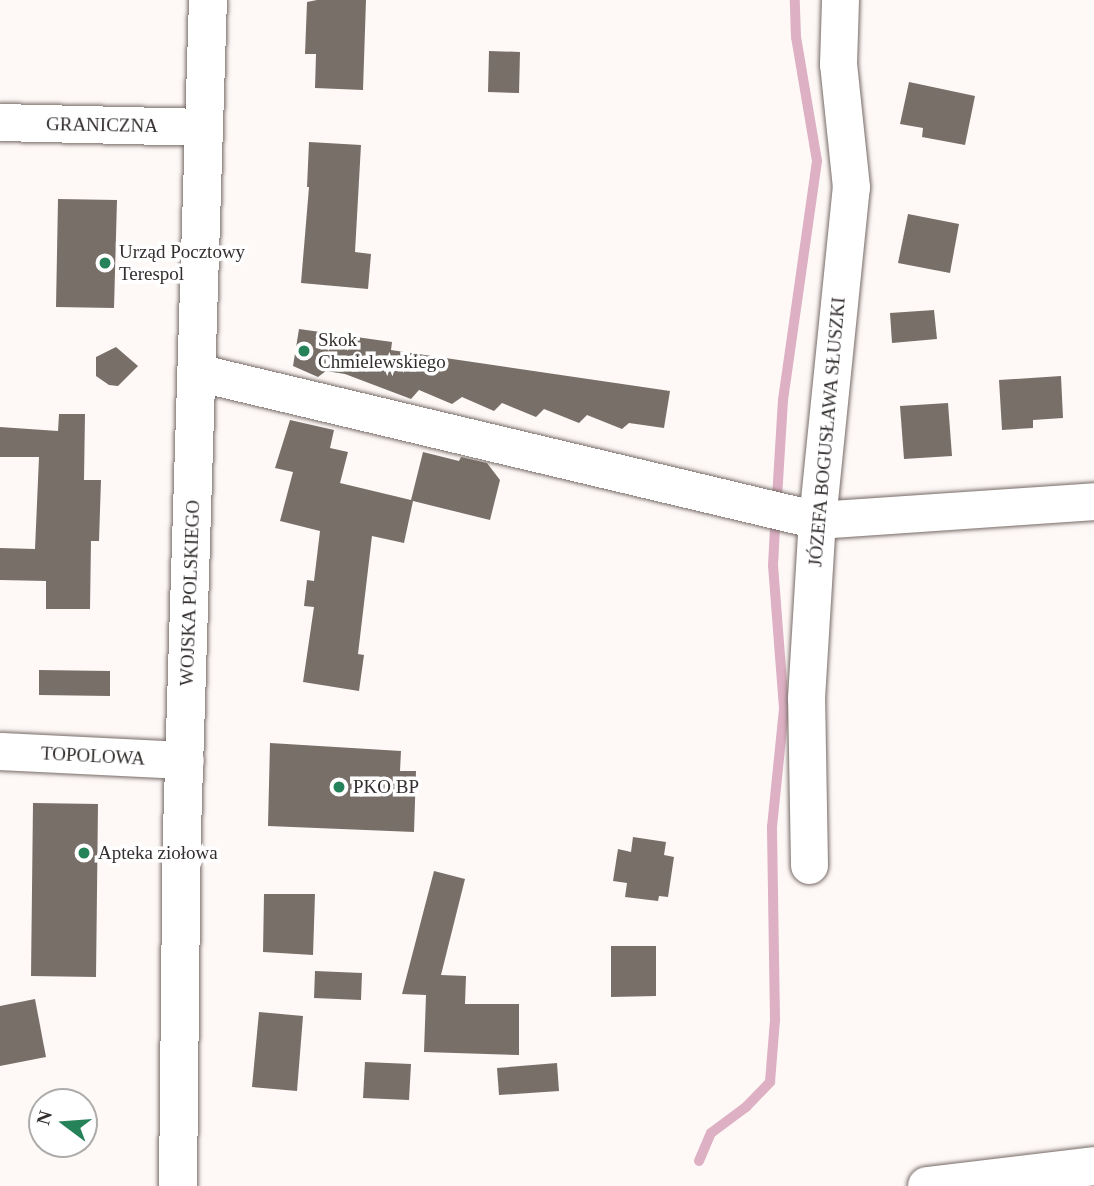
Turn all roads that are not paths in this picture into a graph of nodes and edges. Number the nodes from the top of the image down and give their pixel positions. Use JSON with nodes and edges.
{"nodes":[{"id":1,"x":208,"y":0,"type":"edge"},
{"id":2,"x":840,"y":0,"type":"edge"},
{"id":3,"x":0,"y":122,"type":"edge"},
{"id":4,"x":204,"y":127,"type":"junction"},
{"id":5,"x":196,"y":372,"type":"junction"},
{"id":6,"x":1094,"y":501,"type":"edge"},
{"id":7,"x":817,"y":520,"type":"junction"},
{"id":8,"x":0,"y":751,"type":"edge"},
{"id":9,"x":185,"y":760,"type":"junction"},
{"id":10,"x":809,"y":865,"type":"dead end"},
{"id":11,"x":1094,"y":1166,"type":"edge"},
{"id":12,"x":178,"y":1186,"type":"edge"},
{"id":13,"x":928,"y":1186,"type":"edge"}],
"edges":[{"from":1,"to":4,"type":"street","name":"WOJSKA POLSKIEGO"},
{"from":2,"to":7,"type":"street","name":"JÓZEFA BOGUSŁAWA SŁUSZKI"},
{"from":3,"to":4,"type":"street","name":"GRANICZNA"},
{"from":4,"to":5,"type":"street","name":"WOJSKA POLSKIEGO"},
{"from":5,"to":7,"type":"street"},
{"from":5,"to":9,"type":"street","name":"WOJSKA POLSKIEGO"},
{"from":6,"to":7,"type":"street"},
{"from":7,"to":10,"type":"street","name":"JÓZEFA BOGUSŁAWA SŁUSZKI"},
{"from":8,"to":9,"type":"street","name":"TOPOLOWA"},
{"from":9,"to":12,"type":"street","name":"WOJSKA POLSKIEGO"},
{"from":11,"to":13,"type":"street"}]}
